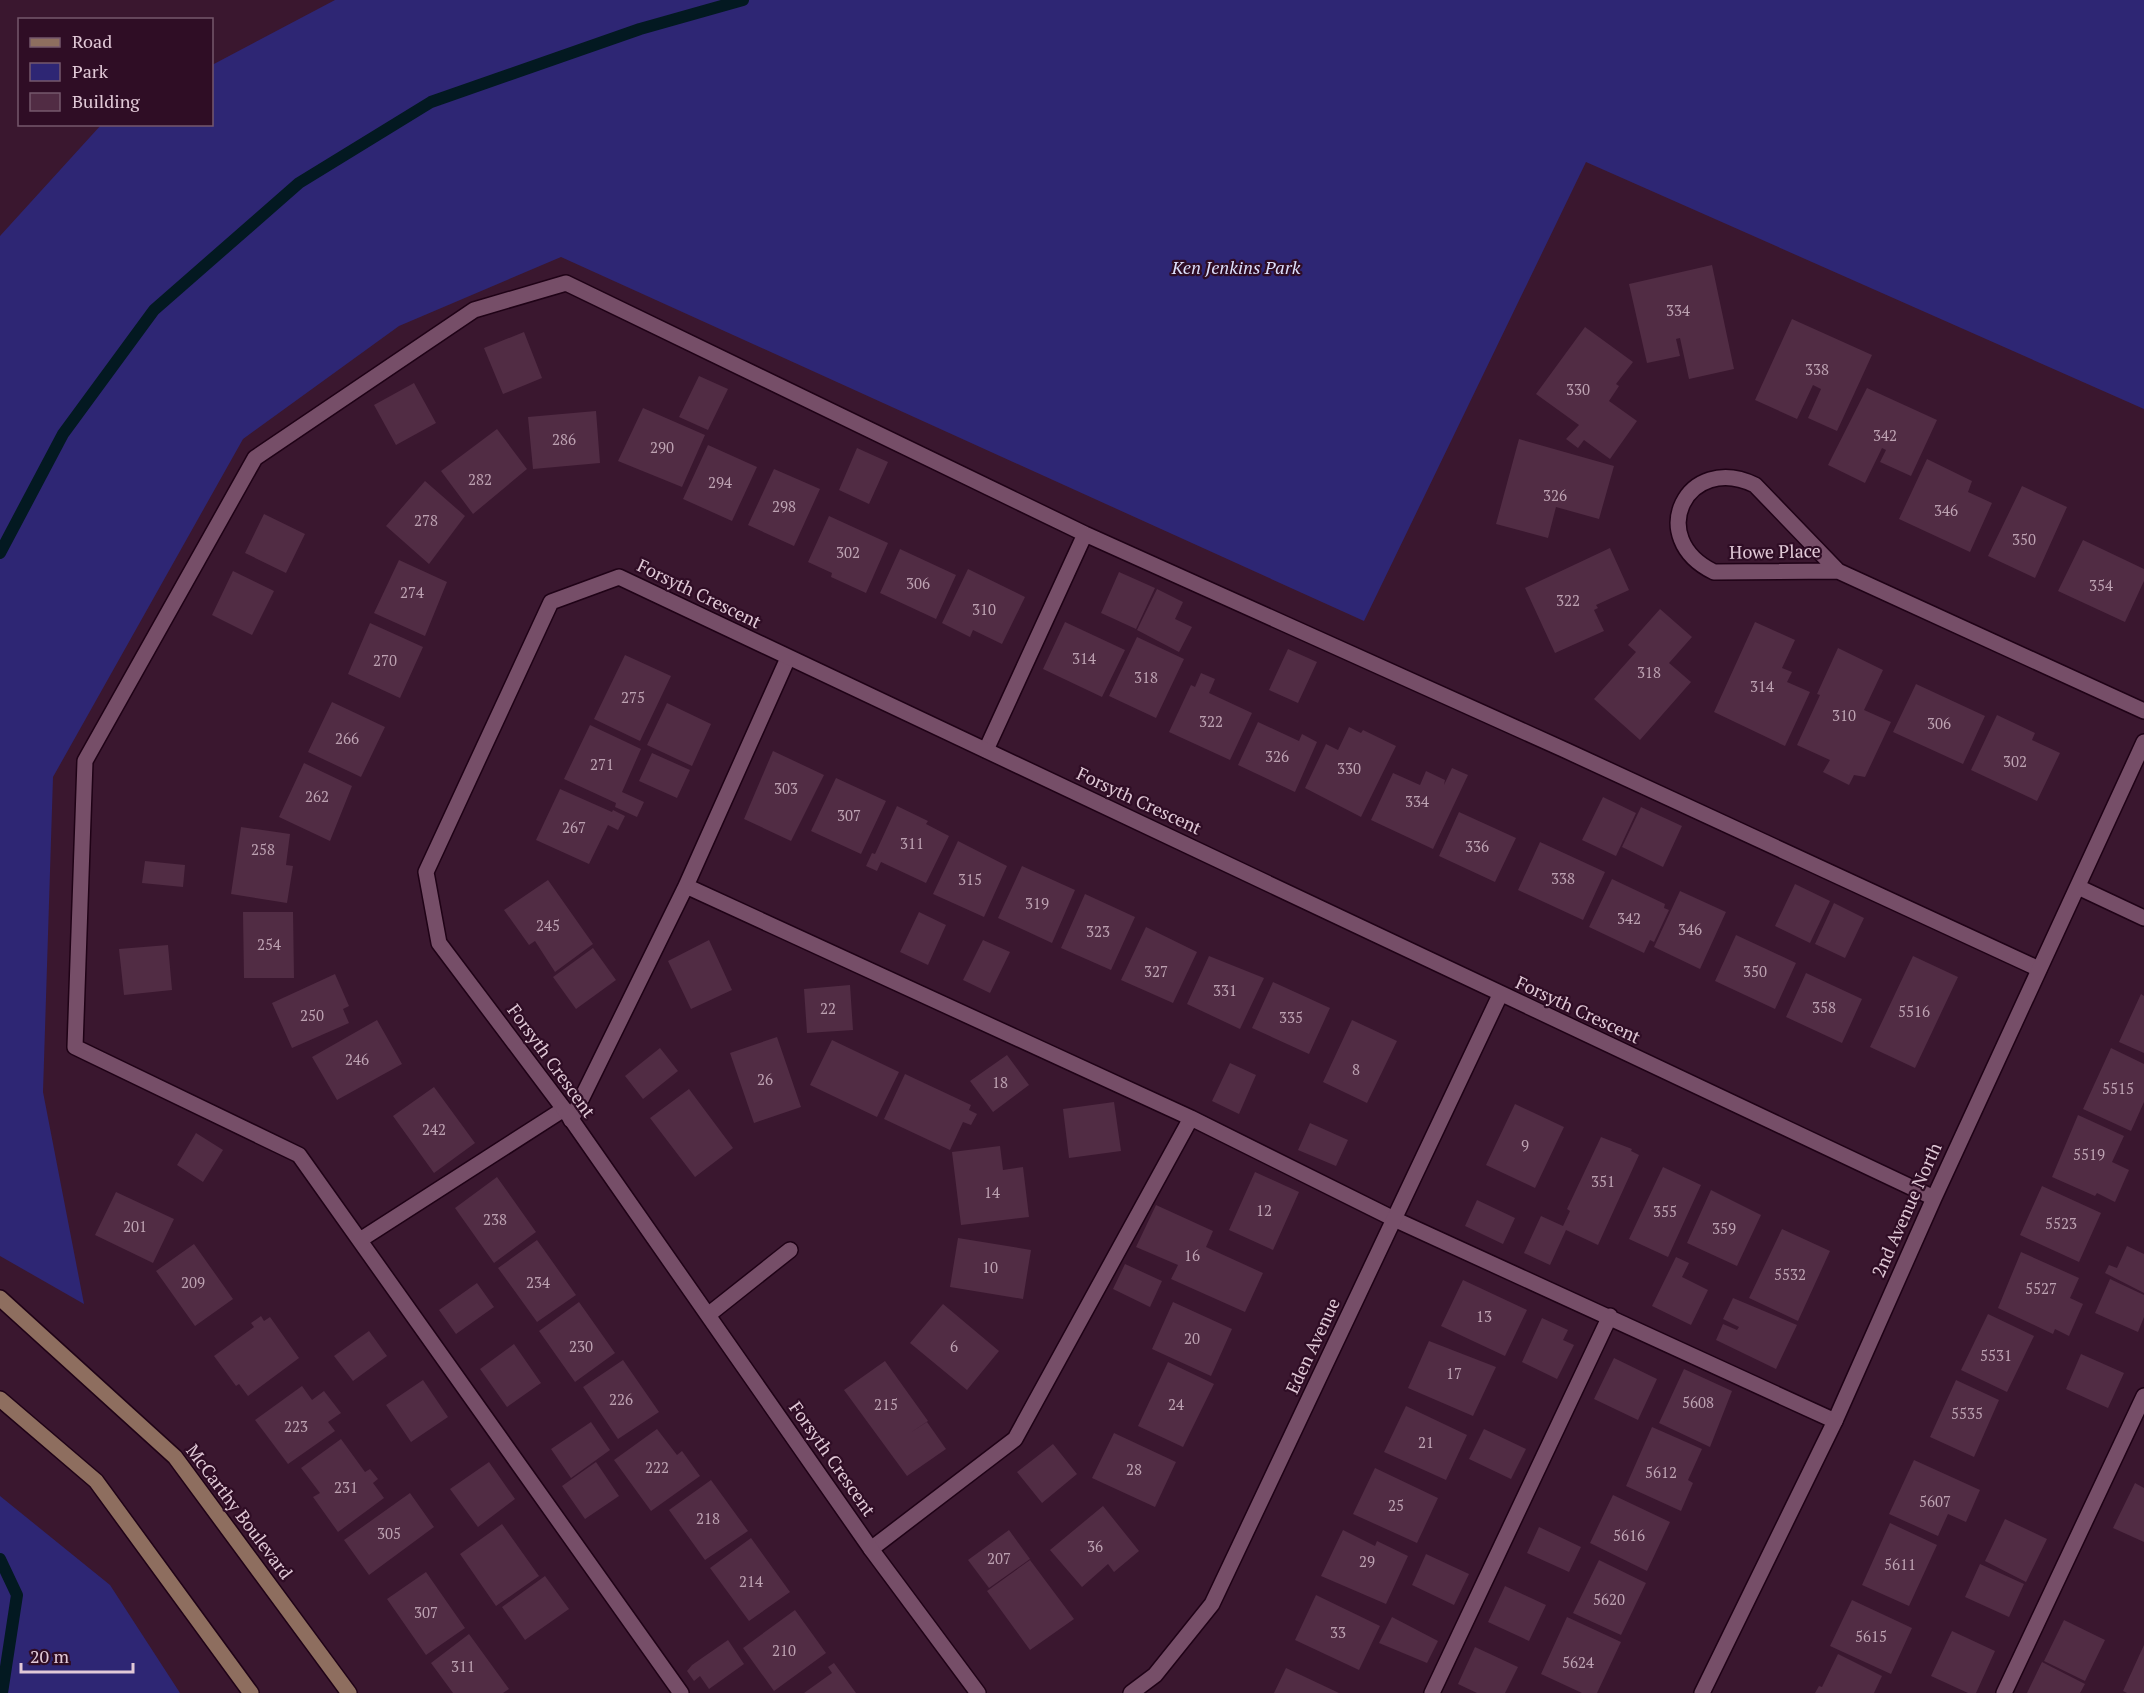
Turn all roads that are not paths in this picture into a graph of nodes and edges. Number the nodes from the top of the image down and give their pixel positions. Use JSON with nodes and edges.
{"nodes":[{"id":1,"x":1085,"y":534,"type":"junction"},
{"id":2,"x":1838,"y":571,"type":"junction"},
{"id":3,"x":788,"y":658,"type":"junction"},
{"id":4,"x":2144,"y":711,"type":"edge"},
{"id":5,"x":2144,"y":742,"type":"edge"},
{"id":6,"x":986,"y":750,"type":"junction"},
{"id":7,"x":686,"y":886,"type":"junction"},
{"id":8,"x":2078,"y":886,"type":"junction"},
{"id":9,"x":2144,"y":918,"type":"edge"},
{"id":10,"x":2039,"y":969,"type":"junction"},
{"id":11,"x":1500,"y":995,"type":"junction"},
{"id":12,"x":568,"y":1115,"type":"junction"},
{"id":13,"x":1191,"y":1118,"type":"junction"},
{"id":14,"x":1934,"y":1198,"type":"junction"},
{"id":15,"x":1394,"y":1219,"type":"junction"},
{"id":16,"x":360,"y":1240,"type":"junction"},
{"id":17,"x":790,"y":1250,"type":"dead end"},
{"id":18,"x":0,"y":1298,"type":"edge"},
{"id":19,"x":708,"y":1315,"type":"junction"},
{"id":20,"x":1610,"y":1316,"type":"junction"},
{"id":21,"x":2144,"y":1396,"type":"edge"},
{"id":22,"x":0,"y":1399,"type":"edge"},
{"id":23,"x":1835,"y":1421,"type":"junction"},
{"id":24,"x":871,"y":1549,"type":"junction"},
{"id":25,"x":251,"y":1693,"type":"edge"},
{"id":26,"x":348,"y":1693,"type":"edge"},
{"id":27,"x":681,"y":1693,"type":"edge"},
{"id":28,"x":978,"y":1693,"type":"edge"},
{"id":29,"x":1131,"y":1693,"type":"edge"},
{"id":30,"x":1432,"y":1693,"type":"edge"},
{"id":31,"x":1702,"y":1693,"type":"edge"},
{"id":32,"x":2004,"y":1693,"type":"edge"}],
"edges":[{"from":1,"to":6,"type":"street"},
{"from":1,"to":10,"type":"street"},
{"from":1,"to":16,"type":"street"},
{"from":2,"to":2,"type":"street","name":"Howe Place"},
{"from":2,"to":4,"type":"street","name":"Howe Place"},
{"from":3,"to":6,"type":"street","name":"Forsyth Crescent"},
{"from":3,"to":7,"type":"street"},
{"from":3,"to":12,"type":"street","name":"Forsyth Crescent"},
{"from":5,"to":8,"type":"street","name":"2nd Avenue North"},
{"from":6,"to":11,"type":"street","name":"Forsyth Crescent"},
{"from":7,"to":12,"type":"street"},
{"from":7,"to":13,"type":"street"},
{"from":8,"to":9,"type":"street"},
{"from":8,"to":10,"type":"street","name":"2nd Avenue North"},
{"from":10,"to":14,"type":"street","name":"2nd Avenue North"},
{"from":11,"to":14,"type":"street","name":"Forsyth Crescent"},
{"from":11,"to":15,"type":"street","name":"Eden Avenue"},
{"from":12,"to":16,"type":"street"},
{"from":12,"to":19,"type":"street","name":"Forsyth Crescent"},
{"from":13,"to":15,"type":"street"},
{"from":13,"to":24,"type":"street"},
{"from":14,"to":23,"type":"street","name":"2nd Avenue North"},
{"from":15,"to":20,"type":"street"},
{"from":15,"to":29,"type":"street","name":"Eden Avenue"},
{"from":16,"to":27,"type":"street"},
{"from":17,"to":19,"type":"street"},
{"from":18,"to":26,"type":"main road","name":"McCarthy Boulevard"},
{"from":19,"to":24,"type":"street","name":"Forsyth Crescent"},
{"from":20,"to":23,"type":"street"},
{"from":20,"to":30,"type":"street"},
{"from":21,"to":32,"type":"street"},
{"from":22,"to":25,"type":"main road"},
{"from":23,"to":31,"type":"street","name":"2nd Avenue North"},
{"from":24,"to":28,"type":"street","name":"Forsyth Crescent"}]}
